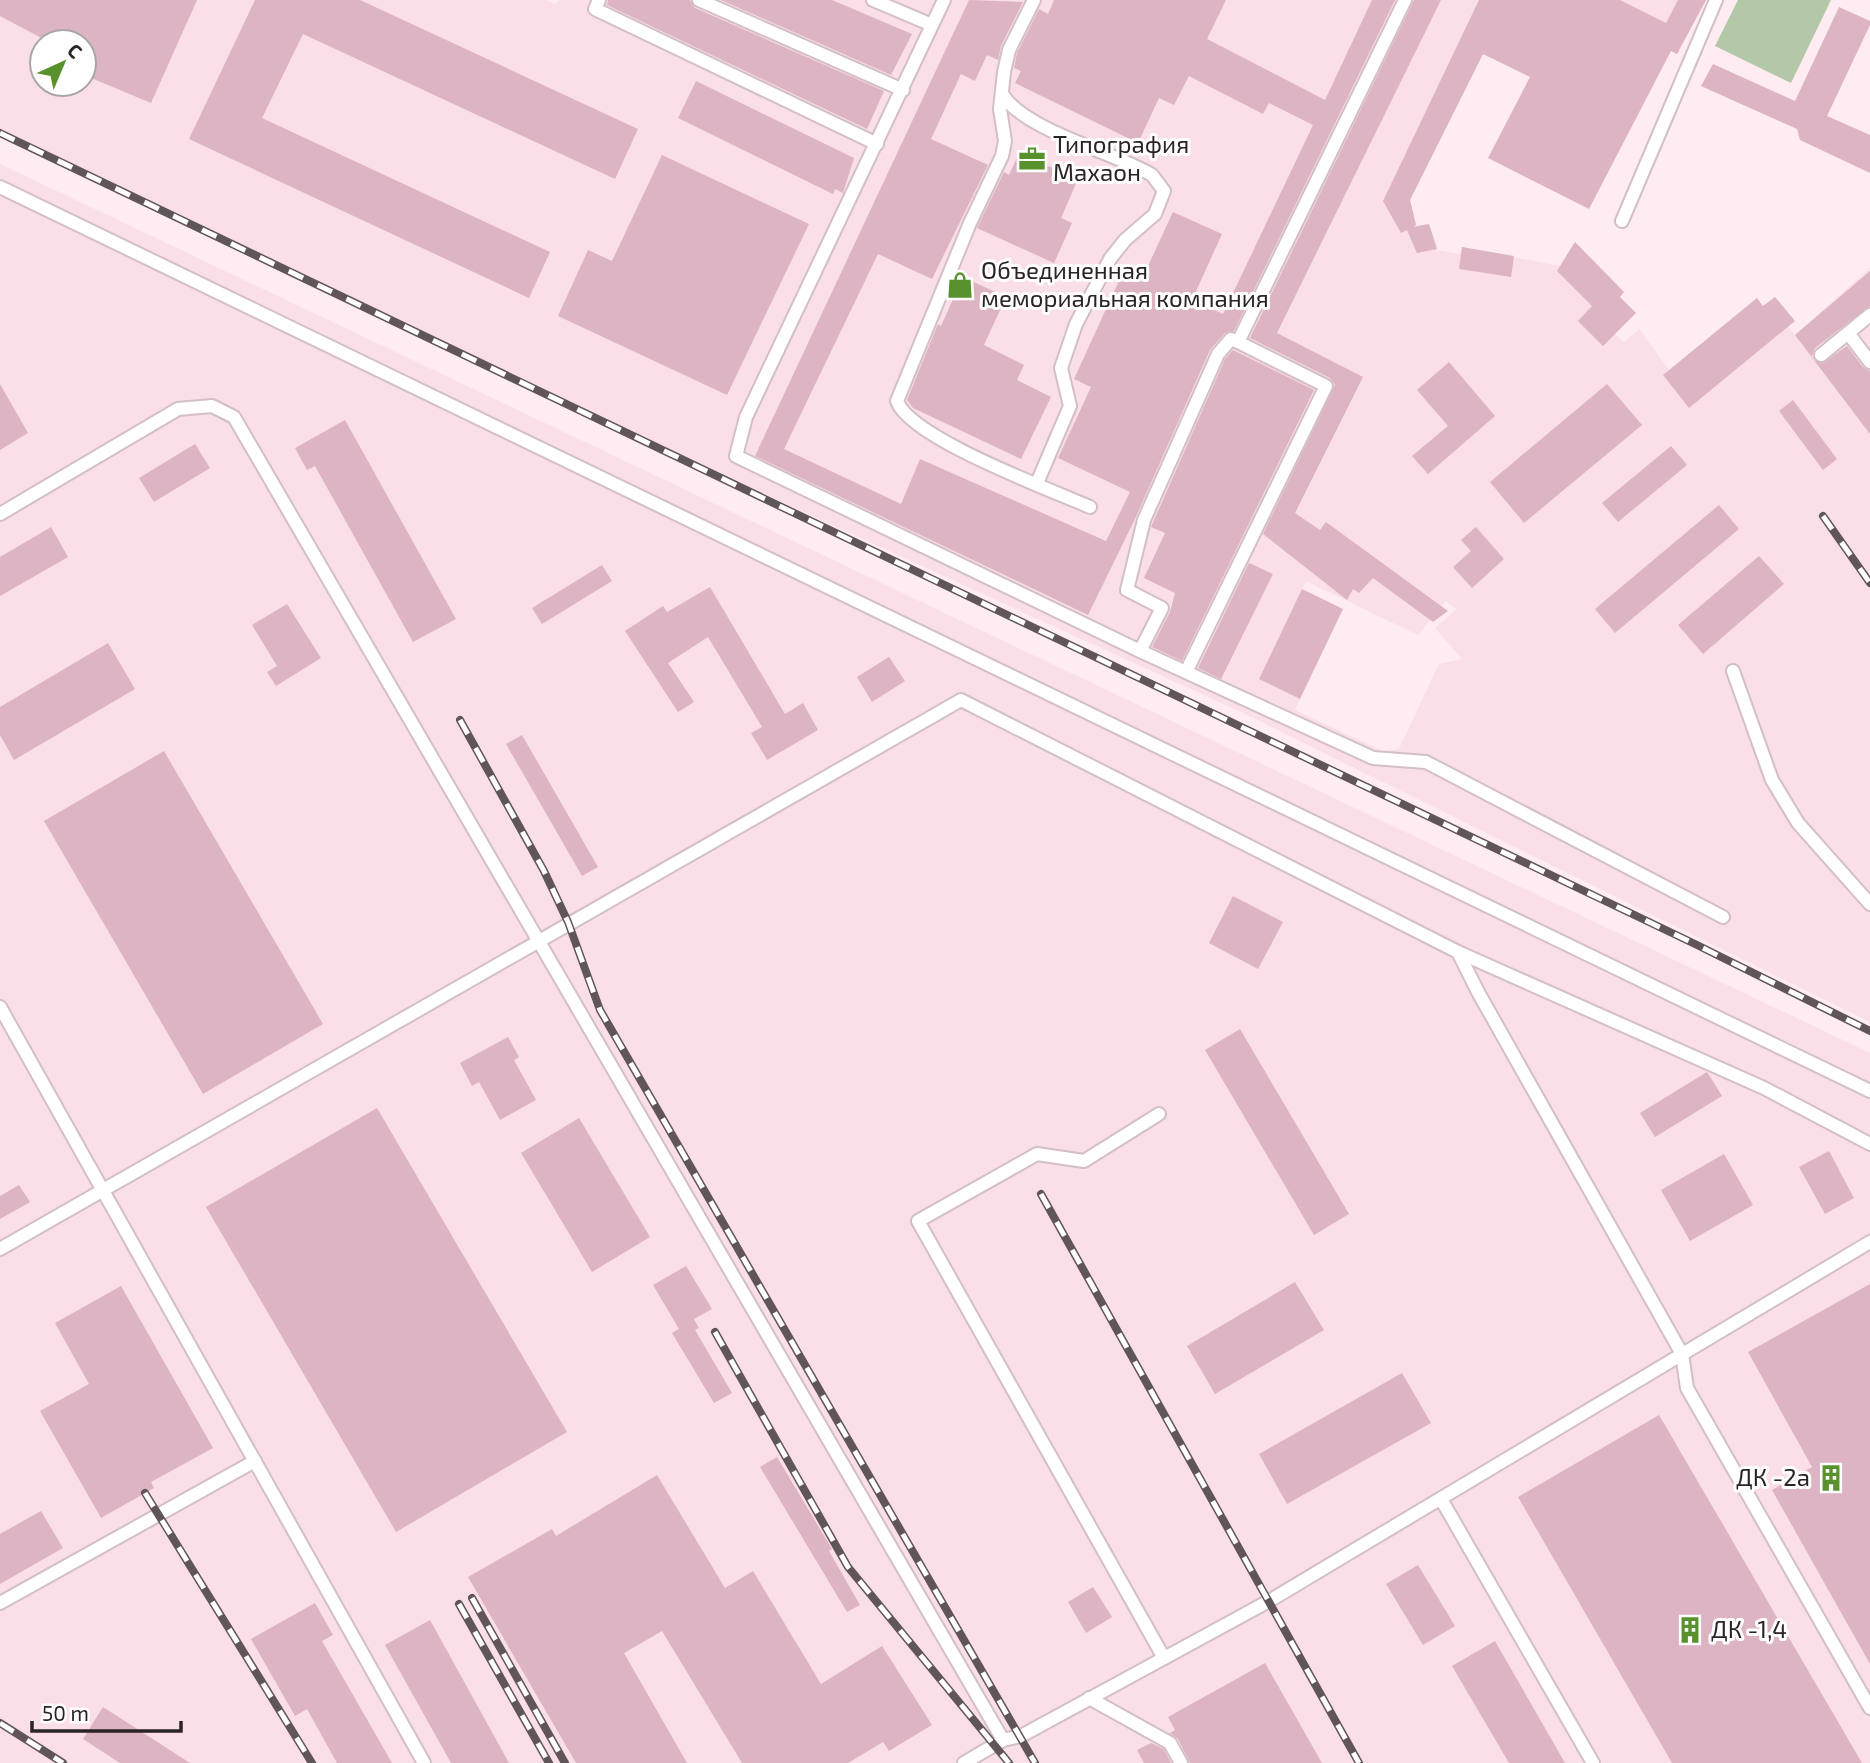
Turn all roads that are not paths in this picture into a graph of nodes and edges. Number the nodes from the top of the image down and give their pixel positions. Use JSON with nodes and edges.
{"nodes":[{"id":1,"x":599,"y":0,"type":"edge"},
{"id":2,"x":699,"y":0,"type":"edge"},
{"id":3,"x":873,"y":0,"type":"edge"},
{"id":4,"x":944,"y":0,"type":"edge"},
{"id":5,"x":1034,"y":0,"type":"edge"},
{"id":6,"x":1405,"y":0,"type":"edge"},
{"id":7,"x":1716,"y":0,"type":"edge"},
{"id":8,"x":932,"y":25,"type":"junction"},
{"id":9,"x":903,"y":90,"type":"junction"},
{"id":10,"x":1002,"y":94,"type":"junction"},
{"id":11,"x":877,"y":144,"type":"junction"},
{"id":12,"x":0,"y":187,"type":"edge"},
{"id":13,"x":1622,"y":221,"type":"dead end"},
{"id":14,"x":1870,"y":315,"type":"edge"},
{"id":15,"x":1848,"y":333,"type":"junction"},
{"id":16,"x":1238,"y":342,"type":"junction"},
{"id":17,"x":1821,"y":355,"type":"dead end"},
{"id":18,"x":1870,"y":362,"type":"edge"},
{"id":19,"x":1037,"y":484,"type":"junction"},
{"id":20,"x":1090,"y":507,"type":"dead end"},
{"id":21,"x":0,"y":514,"type":"edge"},
{"id":22,"x":1140,"y":651,"type":"junction"},
{"id":23,"x":1187,"y":670,"type":"junction"},
{"id":24,"x":1733,"y":671,"type":"dead end"},
{"id":25,"x":1870,"y":904,"type":"edge"},
{"id":26,"x":1723,"y":917,"type":"dead end"},
{"id":27,"x":539,"y":941,"type":"junction"},
{"id":28,"x":1458,"y":952,"type":"junction"},
{"id":29,"x":0,"y":1007,"type":"edge"},
{"id":30,"x":1870,"y":1091,"type":"edge"},
{"id":31,"x":1159,"y":1114,"type":"dead end"},
{"id":32,"x":1870,"y":1144,"type":"edge"},
{"id":33,"x":103,"y":1190,"type":"junction"},
{"id":34,"x":1870,"y":1242,"type":"edge"},
{"id":35,"x":0,"y":1249,"type":"edge"},
{"id":36,"x":1682,"y":1353,"type":"junction"},
{"id":37,"x":255,"y":1461,"type":"junction"},
{"id":38,"x":1441,"y":1499,"type":"junction"},
{"id":39,"x":0,"y":1603,"type":"edge"},
{"id":40,"x":1164,"y":1658,"type":"junction"},
{"id":41,"x":1089,"y":1699,"type":"junction"},
{"id":42,"x":1870,"y":1707,"type":"edge"},
{"id":43,"x":1003,"y":1740,"type":"junction"},
{"id":44,"x":974,"y":1761,"type":"edge"},
{"id":45,"x":424,"y":1763,"type":"edge"},
{"id":46,"x":1181,"y":1763,"type":"edge"},
{"id":47,"x":1593,"y":1763,"type":"edge"}],
"edges":[{"from":1,"to":11,"type":"lane"},
{"from":2,"to":9,"type":"lane"},
{"from":3,"to":8,"type":"lane"},
{"from":4,"to":8,"type":"lane"},
{"from":5,"to":10,"type":"lane"},
{"from":6,"to":16,"type":"lane"},
{"from":7,"to":13,"type":"lane"},
{"from":8,"to":9,"type":"lane"},
{"from":9,"to":11,"type":"lane"},
{"from":10,"to":19,"type":"lane"},
{"from":10,"to":19,"type":"lane"},
{"from":11,"to":22,"type":"lane"},
{"from":12,"to":30,"type":"lane"},
{"from":14,"to":15,"type":"lane"},
{"from":15,"to":17,"type":"lane"},
{"from":15,"to":18,"type":"lane"},
{"from":16,"to":22,"type":"lane"},
{"from":16,"to":23,"type":"lane"},
{"from":19,"to":20,"type":"lane"},
{"from":21,"to":27,"type":"lane"},
{"from":22,"to":23,"type":"lane"},
{"from":23,"to":26,"type":"lane"},
{"from":24,"to":25,"type":"lane"},
{"from":27,"to":28,"type":"lane"},
{"from":27,"to":33,"type":"lane"},
{"from":27,"to":43,"type":"lane"},
{"from":28,"to":32,"type":"lane"},
{"from":28,"to":36,"type":"lane"},
{"from":29,"to":33,"type":"lane"},
{"from":31,"to":40,"type":"lane"},
{"from":33,"to":35,"type":"lane"},
{"from":33,"to":37,"type":"lane"},
{"from":34,"to":36,"type":"lane"},
{"from":36,"to":38,"type":"lane"},
{"from":36,"to":42,"type":"lane"},
{"from":37,"to":39,"type":"lane"},
{"from":37,"to":45,"type":"lane"},
{"from":38,"to":40,"type":"lane"},
{"from":38,"to":47,"type":"lane"},
{"from":40,"to":41,"type":"lane"},
{"from":41,"to":43,"type":"lane"},
{"from":41,"to":46,"type":"lane"},
{"from":43,"to":44,"type":"lane"}]}
